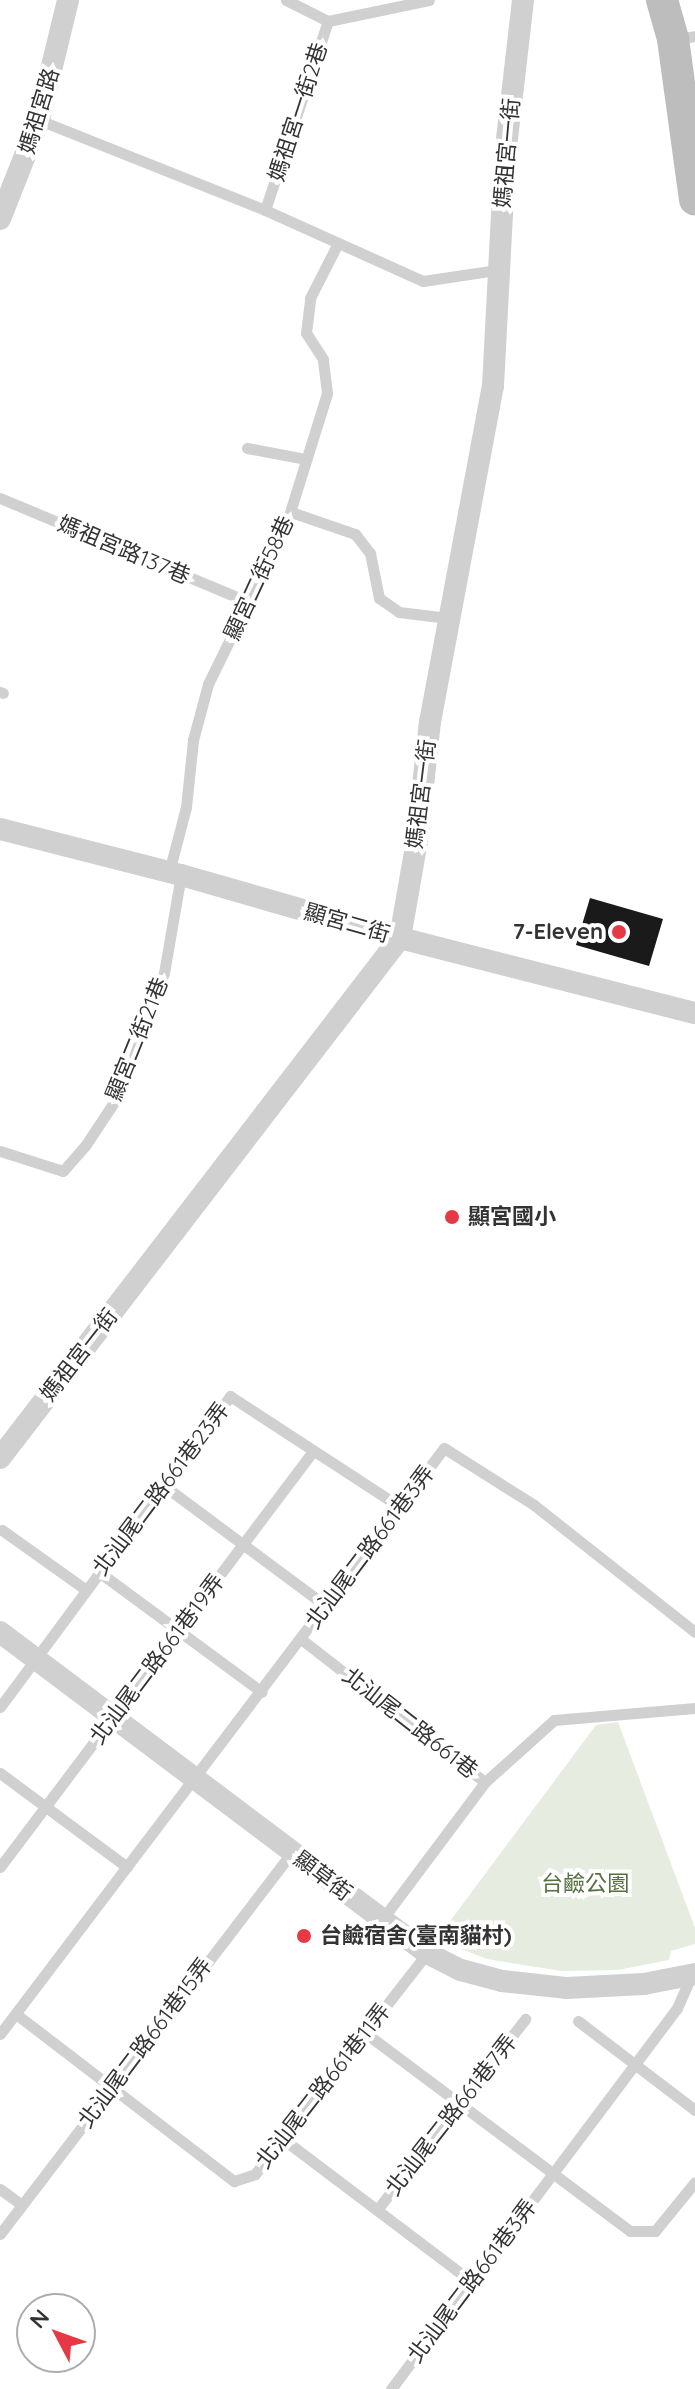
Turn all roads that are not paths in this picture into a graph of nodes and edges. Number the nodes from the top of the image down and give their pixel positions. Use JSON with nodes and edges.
{"nodes":[{"id":1,"x":68,"y":0,"type":"edge"},
{"id":2,"x":286,"y":0,"type":"edge"},
{"id":3,"x":429,"y":0,"type":"edge"},
{"id":4,"x":523,"y":0,"type":"edge"},
{"id":5,"x":662,"y":0,"type":"edge"},
{"id":6,"x":328,"y":21,"type":"junction"},
{"id":7,"x":684,"y":38,"type":"edge"},
{"id":8,"x":39,"y":120,"type":"junction"},
{"id":9,"x":695,"y":199,"type":"edge"},
{"id":10,"x":265,"y":210,"type":"junction"},
{"id":11,"x":0,"y":219,"type":"edge"},
{"id":12,"x":337,"y":245,"type":"junction"},
{"id":13,"x":497,"y":270,"type":"junction"},
{"id":14,"x":247,"y":448,"type":"dead end"},
{"id":15,"x":306,"y":459,"type":"junction"},
{"id":16,"x":0,"y":498,"type":"edge"},
{"id":17,"x":291,"y":512,"type":"junction"},
{"id":18,"x":249,"y":602,"type":"junction"},
{"id":19,"x":448,"y":618,"type":"junction"},
{"id":20,"x":0,"y":829,"type":"edge"},
{"id":21,"x":175,"y":873,"type":"junction"},
{"id":22,"x":400,"y":938,"type":"junction"},
{"id":23,"x":695,"y":1013,"type":"edge"},
{"id":24,"x":0,"y":1151,"type":"edge"},
{"id":25,"x":313,"y":1451,"type":"junction"},
{"id":26,"x":0,"y":1458,"type":"edge"},
{"id":27,"x":163,"y":1485,"type":"junction"},
{"id":28,"x":400,"y":1507,"type":"junction"},
{"id":29,"x":2,"y":1530,"type":"dead end"},
{"id":30,"x":243,"y":1544,"type":"junction"},
{"id":31,"x":99,"y":1572,"type":"junction"},
{"id":32,"x":86,"y":1590,"type":"junction"},
{"id":33,"x":326,"y":1606,"type":"junction"},
{"id":34,"x":178,"y":1630,"type":"junction"},
{"id":35,"x":0,"y":1632,"type":"edge"},
{"id":36,"x":695,"y":1632,"type":"edge"},
{"id":37,"x":301,"y":1639,"type":"junction"},
{"id":38,"x":36,"y":1659,"type":"junction"},
{"id":39,"x":262,"y":1692,"type":"junction"},
{"id":40,"x":0,"y":1707,"type":"edge"},
{"id":41,"x":695,"y":1708,"type":"edge"},
{"id":42,"x":113,"y":1718,"type":"junction"},
{"id":43,"x":0,"y":1773,"type":"edge"},
{"id":44,"x":195,"y":1780,"type":"junction"},
{"id":45,"x":485,"y":1782,"type":"junction"},
{"id":46,"x":45,"y":1806,"type":"junction"},
{"id":47,"x":292,"y":1852,"type":"junction"},
{"id":48,"x":0,"y":1867,"type":"edge"},
{"id":49,"x":127,"y":1867,"type":"junction"},
{"id":50,"x":381,"y":1921,"type":"junction"},
{"id":51,"x":427,"y":1953,"type":"junction"},
{"id":52,"x":693,"y":1974,"type":"edge"},
{"id":53,"x":16,"y":2014,"type":"junction"},
{"id":54,"x":525,"y":2019,"type":"dead end"},
{"id":55,"x":578,"y":2021,"type":"dead end"},
{"id":56,"x":1,"y":2031,"type":"edge"},
{"id":57,"x":364,"y":2032,"type":"junction"},
{"id":58,"x":635,"y":2064,"type":"junction"},
{"id":59,"x":112,"y":2086,"type":"junction"},
{"id":60,"x":460,"y":2103,"type":"junction"},
{"id":61,"x":695,"y":2110,"type":"edge"},
{"id":62,"x":283,"y":2139,"type":"junction"},
{"id":63,"x":553,"y":2173,"type":"junction"},
{"id":64,"x":695,"y":2182,"type":"edge"},
{"id":65,"x":0,"y":2189,"type":"edge"},
{"id":66,"x":22,"y":2205,"type":"junction"},
{"id":67,"x":377,"y":2210,"type":"junction"},
{"id":68,"x":0,"y":2234,"type":"edge"},
{"id":69,"x":472,"y":2282,"type":"junction"},
{"id":70,"x":391,"y":2389,"type":"edge"}],
"edges":[{"from":1,"to":8,"type":"street","name":"媽祖宮路"},
{"from":2,"to":6,"type":"lane"},
{"from":3,"to":6,"type":"lane","name":"媽祖宮一街2巷"},
{"from":4,"to":13,"type":"street","name":"媽祖宮一街"},
{"from":5,"to":7,"type":"street"},
{"from":6,"to":10,"type":"lane","name":"媽祖宮一街2巷"},
{"from":7,"to":9,"type":"street"},
{"from":8,"to":10,"type":"lane"},
{"from":8,"to":11,"type":"street","name":"媽祖宮路"},
{"from":10,"to":12,"type":"lane"},
{"from":12,"to":13,"type":"lane"},
{"from":12,"to":15,"type":"lane","name":"顯宮二街58巷"},
{"from":13,"to":19,"type":"street","name":"媽祖宮一街"},
{"from":14,"to":15,"type":"lane"},
{"from":15,"to":17,"type":"lane","name":"顯宮二街58巷"},
{"from":16,"to":18,"type":"lane","name":"媽祖宮路137巷"},
{"from":17,"to":18,"type":"lane","name":"顯宮二街58巷"},
{"from":17,"to":19,"type":"lane"},
{"from":18,"to":21,"type":"lane","name":"顯宮二街58巷"},
{"from":19,"to":22,"type":"street","name":"媽祖宮一街"},
{"from":20,"to":21,"type":"street","name":"顯宮二街"},
{"from":21,"to":22,"type":"street","name":"顯宮二街"},
{"from":21,"to":24,"type":"lane","name":"顯宮二街21巷"},
{"from":22,"to":23,"type":"street","name":"顯宮二街"},
{"from":22,"to":26,"type":"street","name":"媽祖宮一街"},
{"from":25,"to":27,"type":"lane","name":"北汕尾二路661巷23弄"},
{"from":25,"to":28,"type":"lane","name":"北汕尾二路661巷23弄"},
{"from":25,"to":30,"type":"lane","name":"北汕尾二路661巷19弄"},
{"from":27,"to":30,"type":"lane"},
{"from":27,"to":31,"type":"lane","name":"北汕尾二路661巷23弄"},
{"from":28,"to":33,"type":"lane","name":"北汕尾二路661巷3弄"},
{"from":28,"to":36,"type":"lane","name":"北汕尾二路661巷3弄"},
{"from":29,"to":32,"type":"lane"},
{"from":30,"to":33,"type":"lane"},
{"from":30,"to":34,"type":"lane","name":"北汕尾二路661巷19弄"},
{"from":31,"to":32,"type":"lane","name":"北汕尾二路661巷23弄"},
{"from":31,"to":34,"type":"lane"},
{"from":32,"to":38,"type":"lane","name":"北汕尾二路661巷23弄"},
{"from":33,"to":37,"type":"lane","name":"北汕尾二路661巷3弄"},
{"from":34,"to":39,"type":"lane"},
{"from":34,"to":42,"type":"lane","name":"北汕尾二路661巷19弄"},
{"from":35,"to":38,"type":"street","name":"顯草街"},
{"from":37,"to":39,"type":"lane","name":"北汕尾二路661巷3弄"},
{"from":37,"to":45,"type":"lane","name":"北汕尾二路661巷"},
{"from":38,"to":40,"type":"lane","name":"北汕尾二路661巷23弄"},
{"from":38,"to":42,"type":"street","name":"顯草街"},
{"from":39,"to":44,"type":"lane","name":"北汕尾二路661巷3弄"},
{"from":41,"to":45,"type":"lane","name":"北汕尾二路661巷"},
{"from":42,"to":44,"type":"street","name":"顯草街"},
{"from":42,"to":46,"type":"lane","name":"北汕尾二路661巷19弄"},
{"from":43,"to":46,"type":"lane"},
{"from":44,"to":47,"type":"street","name":"顯草街"},
{"from":44,"to":49,"type":"lane"},
{"from":45,"to":50,"type":"lane"},
{"from":46,"to":48,"type":"lane","name":"北汕尾二路661巷19弄"},
{"from":46,"to":49,"type":"lane"},
{"from":47,"to":50,"type":"street","name":"顯草街"},
{"from":47,"to":59,"type":"lane","name":"北汕尾二路661巷15弄"},
{"from":49,"to":53,"type":"lane"},
{"from":50,"to":51,"type":"street","name":"顯草街"},
{"from":51,"to":52,"type":"street","name":"顯草街"},
{"from":51,"to":57,"type":"lane","name":"北汕尾二路661巷11弄"},
{"from":52,"to":58,"type":"lane","name":"北汕尾二路661巷3弄"},
{"from":53,"to":56,"type":"lane"},
{"from":53,"to":59,"type":"lane","name":"北汕尾二路661巷11弄"},
{"from":54,"to":60,"type":"lane","name":"北汕尾二路661巷7弄"},
{"from":55,"to":58,"type":"lane"},
{"from":57,"to":60,"type":"lane"},
{"from":57,"to":62,"type":"lane","name":"北汕尾二路661巷11弄"},
{"from":58,"to":61,"type":"lane"},
{"from":58,"to":63,"type":"lane","name":"北汕尾二路661巷3弄"},
{"from":59,"to":62,"type":"lane","name":"北汕尾二路661巷11弄"},
{"from":59,"to":66,"type":"lane","name":"北汕尾二路661巷15弄"},
{"from":60,"to":63,"type":"lane"},
{"from":60,"to":67,"type":"lane","name":"北汕尾二路661巷7弄"},
{"from":62,"to":67,"type":"lane"},
{"from":63,"to":64,"type":"lane"},
{"from":63,"to":69,"type":"lane","name":"北汕尾二路661巷3弄"},
{"from":65,"to":66,"type":"lane"},
{"from":66,"to":68,"type":"lane","name":"北汕尾二路661巷15弄"},
{"from":67,"to":69,"type":"lane"},
{"from":69,"to":70,"type":"lane","name":"北汕尾二路661巷3弄"}]}
